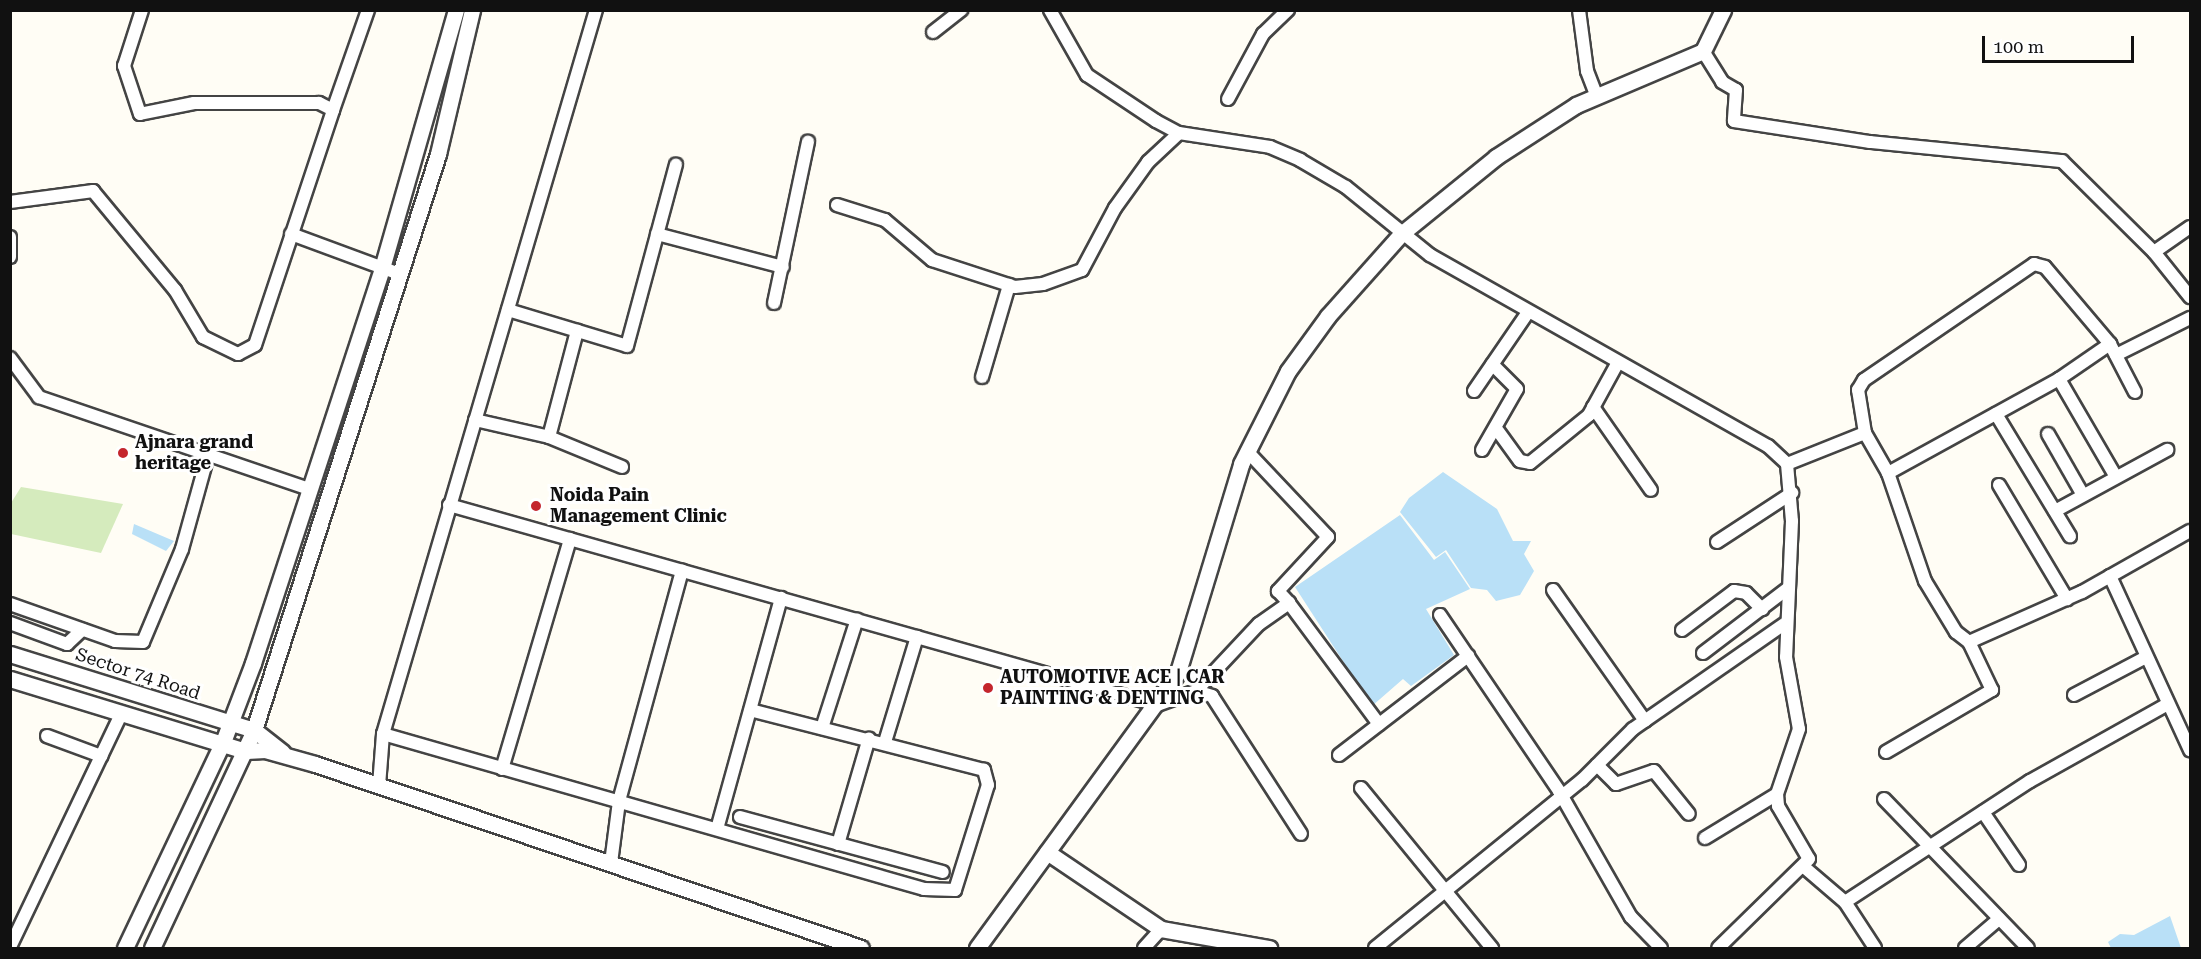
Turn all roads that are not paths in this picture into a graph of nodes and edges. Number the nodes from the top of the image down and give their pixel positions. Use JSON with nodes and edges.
{"nodes":[{"id":1,"x":142,"y":10,"type":"edge"},
{"id":2,"x":368,"y":10,"type":"edge"},
{"id":3,"x":456,"y":10,"type":"edge"},
{"id":4,"x":472,"y":10,"type":"edge"},
{"id":5,"x":596,"y":10,"type":"edge"},
{"id":6,"x":960,"y":10,"type":"edge"},
{"id":7,"x":1050,"y":10,"type":"edge"},
{"id":8,"x":1288,"y":10,"type":"edge"},
{"id":9,"x":1579,"y":10,"type":"edge"},
{"id":10,"x":1723,"y":10,"type":"edge"},
{"id":11,"x":933,"y":32,"type":"dead end"},
{"id":12,"x":1703,"y":51,"type":"junction"},
{"id":13,"x":1596,"y":95,"type":"junction"},
{"id":14,"x":1228,"y":99,"type":"dead end"},
{"id":15,"x":333,"y":110,"type":"junction"},
{"id":16,"x":1179,"y":133,"type":"junction"},
{"id":17,"x":808,"y":142,"type":"dead end"},
{"id":18,"x":676,"y":165,"type":"dead end"},
{"id":19,"x":10,"y":202,"type":"edge"},
{"id":20,"x":837,"y":205,"type":"dead end"},
{"id":21,"x":2190,"y":227,"type":"edge"},
{"id":22,"x":291,"y":234,"type":"junction"},
{"id":23,"x":657,"y":234,"type":"junction"},
{"id":24,"x":1401,"y":234,"type":"junction"},
{"id":25,"x":10,"y":237,"type":"edge"},
{"id":26,"x":2154,"y":252,"type":"junction"},
{"id":27,"x":10,"y":257,"type":"edge"},
{"id":28,"x":783,"y":267,"type":"junction"},
{"id":29,"x":382,"y":268,"type":"junction"},
{"id":30,"x":399,"y":274,"type":"junction"},
{"id":31,"x":1009,"y":285,"type":"junction"},
{"id":32,"x":2190,"y":297,"type":"edge"},
{"id":33,"x":774,"y":303,"type":"dead end"},
{"id":34,"x":508,"y":310,"type":"junction"},
{"id":35,"x":1528,"y":312,"type":"junction"},
{"id":36,"x":2190,"y":318,"type":"edge"},
{"id":37,"x":577,"y":331,"type":"junction"},
{"id":38,"x":2113,"y":349,"type":"junction"},
{"id":39,"x":10,"y":358,"type":"edge"},
{"id":40,"x":1492,"y":364,"type":"junction"},
{"id":41,"x":1617,"y":364,"type":"junction"},
{"id":42,"x":982,"y":377,"type":"dead end"},
{"id":43,"x":2059,"y":379,"type":"junction"},
{"id":44,"x":1474,"y":391,"type":"dead end"},
{"id":45,"x":2135,"y":392,"type":"dead end"},
{"id":46,"x":1593,"y":407,"type":"junction"},
{"id":47,"x":1996,"y":414,"type":"junction"},
{"id":48,"x":475,"y":420,"type":"junction"},
{"id":49,"x":1498,"y":431,"type":"junction"},
{"id":50,"x":1866,"y":433,"type":"junction"},
{"id":51,"x":2048,"y":434,"type":"dead end"},
{"id":52,"x":549,"y":437,"type":"junction"},
{"id":53,"x":1482,"y":450,"type":"dead end"},
{"id":54,"x":2167,"y":450,"type":"dead end"},
{"id":55,"x":1247,"y":451,"type":"junction"},
{"id":56,"x":208,"y":455,"type":"junction"},
{"id":57,"x":1786,"y":464,"type":"junction"},
{"id":58,"x":622,"y":467,"type":"dead end"},
{"id":59,"x":1888,"y":473,"type":"junction"},
{"id":60,"x":2116,"y":477,"type":"junction"},
{"id":61,"x":1999,"y":484,"type":"dead end"},
{"id":62,"x":310,"y":489,"type":"junction"},
{"id":63,"x":1651,"y":490,"type":"dead end"},
{"id":64,"x":1792,"y":493,"type":"junction"},
{"id":65,"x":2083,"y":495,"type":"junction"},
{"id":66,"x":449,"y":505,"type":"junction"},
{"id":67,"x":2055,"y":511,"type":"junction"},
{"id":68,"x":2190,"y":531,"type":"edge"},
{"id":69,"x":2070,"y":536,"type":"dead end"},
{"id":70,"x":570,"y":539,"type":"junction"},
{"id":71,"x":1717,"y":542,"type":"dead end"},
{"id":72,"x":682,"y":570,"type":"junction"},
{"id":73,"x":2110,"y":576,"type":"junction"},
{"id":74,"x":1787,"y":589,"type":"junction"},
{"id":75,"x":1553,"y":590,"type":"dead end"},
{"id":76,"x":781,"y":598,"type":"junction"},
{"id":77,"x":2067,"y":599,"type":"junction"},
{"id":78,"x":10,"y":603,"type":"edge"},
{"id":79,"x":1289,"y":603,"type":"junction"},
{"id":80,"x":1762,"y":609,"type":"junction"},
{"id":81,"x":1440,"y":615,"type":"dead end"},
{"id":82,"x":857,"y":619,"type":"junction"},
{"id":83,"x":10,"y":623,"type":"edge"},
{"id":84,"x":1784,"y":624,"type":"junction"},
{"id":85,"x":82,"y":630,"type":"junction"},
{"id":86,"x":1682,"y":630,"type":"dead end"},
{"id":87,"x":917,"y":637,"type":"junction"},
{"id":88,"x":1969,"y":642,"type":"junction"},
{"id":89,"x":1703,"y":653,"type":"dead end"},
{"id":90,"x":10,"y":654,"type":"edge"},
{"id":91,"x":1468,"y":656,"type":"junction"},
{"id":92,"x":2146,"y":657,"type":"junction"},
{"id":93,"x":10,"y":679,"type":"edge"},
{"id":94,"x":1196,"y":691,"type":"junction"},
{"id":95,"x":2074,"y":695,"type":"dead end"},
{"id":96,"x":2168,"y":704,"type":"junction"},
{"id":97,"x":1157,"y":705,"type":"junction"},
{"id":98,"x":751,"y":710,"type":"junction"},
{"id":99,"x":121,"y":714,"type":"junction"},
{"id":100,"x":1645,"y":721,"type":"junction"},
{"id":101,"x":229,"y":724,"type":"junction"},
{"id":102,"x":1379,"y":724,"type":"junction"},
{"id":103,"x":822,"y":728,"type":"junction"},
{"id":104,"x":254,"y":730,"type":"junction"},
{"id":105,"x":383,"y":734,"type":"junction"},
{"id":106,"x":47,"y":736,"type":"dead end"},
{"id":107,"x":869,"y":738,"type":"junction"},
{"id":108,"x":223,"y":742,"type":"junction"},
{"id":109,"x":885,"y":742,"type":"junction"},
{"id":110,"x":2190,"y":750,"type":"edge"},
{"id":111,"x":246,"y":751,"type":"junction"},
{"id":112,"x":1886,"y":752,"type":"dead end"},
{"id":113,"x":284,"y":754,"type":"junction"},
{"id":114,"x":101,"y":756,"type":"junction"},
{"id":115,"x":1339,"y":756,"type":"dead end"},
{"id":116,"x":1598,"y":765,"type":"junction"},
{"id":117,"x":502,"y":769,"type":"junction"},
{"id":118,"x":379,"y":786,"type":"junction"},
{"id":119,"x":1361,"y":788,"type":"dead end"},
{"id":120,"x":1777,"y":794,"type":"junction"},
{"id":121,"x":1561,"y":797,"type":"junction"},
{"id":122,"x":1884,"y":799,"type":"dead end"},
{"id":123,"x":619,"y":801,"type":"junction"},
{"id":124,"x":1983,"y":812,"type":"junction"},
{"id":125,"x":1689,"y":814,"type":"dead end"},
{"id":126,"x":740,"y":817,"type":"dead end"},
{"id":127,"x":717,"y":829,"type":"junction"},
{"id":128,"x":1301,"y":834,"type":"dead end"},
{"id":129,"x":1705,"y":838,"type":"dead end"},
{"id":130,"x":839,"y":844,"type":"junction"},
{"id":131,"x":1929,"y":850,"type":"junction"},
{"id":132,"x":1047,"y":852,"type":"junction"},
{"id":133,"x":611,"y":863,"type":"junction"},
{"id":134,"x":836,"y":864,"type":"junction"},
{"id":135,"x":2019,"y":865,"type":"dead end"},
{"id":136,"x":1804,"y":867,"type":"junction"},
{"id":137,"x":943,"y":872,"type":"dead end"},
{"id":138,"x":1445,"y":886,"type":"junction"},
{"id":139,"x":1845,"y":902,"type":"junction"},
{"id":140,"x":1999,"y":920,"type":"junction"},
{"id":141,"x":1161,"y":930,"type":"junction"},
{"id":142,"x":10,"y":947,"type":"edge"},
{"id":143,"x":125,"y":948,"type":"edge"},
{"id":144,"x":152,"y":948,"type":"edge"},
{"id":145,"x":861,"y":948,"type":"edge"},
{"id":146,"x":977,"y":948,"type":"edge"},
{"id":147,"x":1144,"y":948,"type":"edge"},
{"id":148,"x":1269,"y":948,"type":"edge"},
{"id":149,"x":1375,"y":948,"type":"edge"},
{"id":150,"x":1492,"y":948,"type":"edge"},
{"id":151,"x":1661,"y":948,"type":"edge"},
{"id":152,"x":1718,"y":948,"type":"edge"},
{"id":153,"x":1875,"y":948,"type":"edge"},
{"id":154,"x":1965,"y":948,"type":"edge"},
{"id":155,"x":2028,"y":948,"type":"edge"}],
"edges":[{"from":1,"to":15,"type":"street"},
{"from":2,"to":15,"type":"street"},
{"from":3,"to":29,"type":"street"},
{"from":4,"to":30,"type":"street"},
{"from":5,"to":34,"type":"street"},
{"from":6,"to":11,"type":"street"},
{"from":7,"to":16,"type":"street"},
{"from":8,"to":14,"type":"street"},
{"from":9,"to":13,"type":"street"},
{"from":10,"to":12,"type":"street"},
{"from":12,"to":13,"type":"street"},
{"from":12,"to":26,"type":"street"},
{"from":13,"to":24,"type":"street"},
{"from":15,"to":22,"type":"street"},
{"from":16,"to":24,"type":"street"},
{"from":16,"to":31,"type":"street"},
{"from":17,"to":28,"type":"street"},
{"from":18,"to":23,"type":"street"},
{"from":19,"to":22,"type":"street"},
{"from":20,"to":31,"type":"street"},
{"from":21,"to":26,"type":"street"},
{"from":22,"to":29,"type":"street"},
{"from":23,"to":28,"type":"street"},
{"from":23,"to":37,"type":"street"},
{"from":24,"to":35,"type":"street"},
{"from":24,"to":55,"type":"street"},
{"from":25,"to":27,"type":"street"},
{"from":26,"to":32,"type":"street"},
{"from":28,"to":33,"type":"street"},
{"from":29,"to":30,"type":"street"},
{"from":29,"to":62,"type":"street"},
{"from":30,"to":104,"type":"street"},
{"from":31,"to":42,"type":"street"},
{"from":34,"to":37,"type":"street"},
{"from":34,"to":48,"type":"street"},
{"from":35,"to":40,"type":"street"},
{"from":35,"to":41,"type":"street"},
{"from":36,"to":38,"type":"street"},
{"from":37,"to":52,"type":"street"},
{"from":38,"to":43,"type":"street"},
{"from":38,"to":45,"type":"street"},
{"from":38,"to":50,"type":"street"},
{"from":39,"to":56,"type":"street"},
{"from":40,"to":44,"type":"street"},
{"from":40,"to":49,"type":"street"},
{"from":41,"to":46,"type":"street"},
{"from":41,"to":57,"type":"street"},
{"from":43,"to":47,"type":"street"},
{"from":43,"to":60,"type":"street"},
{"from":46,"to":49,"type":"street"},
{"from":46,"to":63,"type":"street"},
{"from":47,"to":59,"type":"street"},
{"from":47,"to":67,"type":"street"},
{"from":48,"to":52,"type":"street"},
{"from":48,"to":66,"type":"street"},
{"from":49,"to":53,"type":"street"},
{"from":50,"to":57,"type":"street"},
{"from":50,"to":59,"type":"street"},
{"from":51,"to":65,"type":"street"},
{"from":52,"to":58,"type":"street"},
{"from":54,"to":60,"type":"street"},
{"from":55,"to":79,"type":"street"},
{"from":55,"to":97,"type":"street"},
{"from":56,"to":62,"type":"street"},
{"from":56,"to":85,"type":"street"},
{"from":57,"to":64,"type":"street"},
{"from":59,"to":88,"type":"street"},
{"from":60,"to":65,"type":"street"},
{"from":61,"to":77,"type":"street"},
{"from":62,"to":101,"type":"street"},
{"from":64,"to":71,"type":"street"},
{"from":64,"to":74,"type":"street"},
{"from":65,"to":67,"type":"street"},
{"from":66,"to":70,"type":"street"},
{"from":66,"to":105,"type":"street"},
{"from":67,"to":69,"type":"street"},
{"from":68,"to":73,"type":"street"},
{"from":70,"to":72,"type":"street"},
{"from":70,"to":117,"type":"street"},
{"from":72,"to":76,"type":"street"},
{"from":72,"to":123,"type":"street"},
{"from":73,"to":77,"type":"street"},
{"from":73,"to":92,"type":"street"},
{"from":74,"to":80,"type":"street"},
{"from":74,"to":84,"type":"street"},
{"from":75,"to":100,"type":"street"},
{"from":76,"to":82,"type":"street"},
{"from":76,"to":98,"type":"street"},
{"from":77,"to":88,"type":"street"},
{"from":78,"to":85,"type":"street"},
{"from":79,"to":94,"type":"street"},
{"from":79,"to":102,"type":"street"},
{"from":80,"to":86,"type":"street"},
{"from":80,"to":89,"type":"street"},
{"from":81,"to":91,"type":"street"},
{"from":82,"to":87,"type":"street"},
{"from":82,"to":103,"type":"street"},
{"from":83,"to":85,"type":"street"},
{"from":84,"to":100,"type":"street"},
{"from":84,"to":120,"type":"street"},
{"from":87,"to":97,"type":"street"},
{"from":87,"to":109,"type":"street"},
{"from":88,"to":112,"type":"street"},
{"from":90,"to":101,"type":"street","name":"Sector 74 Road"},
{"from":91,"to":102,"type":"street"},
{"from":91,"to":121,"type":"street"},
{"from":92,"to":95,"type":"street"},
{"from":92,"to":96,"type":"street"},
{"from":93,"to":99,"type":"street"},
{"from":94,"to":97,"type":"street"},
{"from":94,"to":128,"type":"street"},
{"from":96,"to":110,"type":"street"},
{"from":96,"to":124,"type":"street"},
{"from":97,"to":132,"type":"street"},
{"from":98,"to":103,"type":"street"},
{"from":98,"to":127,"type":"street"},
{"from":99,"to":108,"type":"street"},
{"from":99,"to":114,"type":"street"},
{"from":100,"to":116,"type":"street"},
{"from":101,"to":104,"type":"street","name":"Sector 74 Road"},
{"from":101,"to":108,"type":"street"},
{"from":102,"to":115,"type":"street"},
{"from":103,"to":107,"type":"street"},
{"from":104,"to":111,"type":"street"},
{"from":104,"to":113,"type":"street"},
{"from":105,"to":117,"type":"street"},
{"from":105,"to":118,"type":"street"},
{"from":106,"to":114,"type":"street"},
{"from":107,"to":109,"type":"street"},
{"from":107,"to":130,"type":"street"},
{"from":108,"to":111,"type":"street"},
{"from":108,"to":143,"type":"street"},
{"from":109,"to":134,"type":"street"},
{"from":111,"to":113,"type":"street"},
{"from":111,"to":144,"type":"street"},
{"from":113,"to":118,"type":"street"},
{"from":114,"to":142,"type":"street"},
{"from":116,"to":121,"type":"street"},
{"from":116,"to":125,"type":"street"},
{"from":117,"to":123,"type":"street"},
{"from":118,"to":133,"type":"street"},
{"from":119,"to":138,"type":"street"},
{"from":120,"to":129,"type":"street"},
{"from":120,"to":136,"type":"street"},
{"from":121,"to":138,"type":"street"},
{"from":121,"to":151,"type":"street"},
{"from":122,"to":131,"type":"street"},
{"from":123,"to":127,"type":"street"},
{"from":123,"to":133,"type":"street"},
{"from":124,"to":131,"type":"street"},
{"from":124,"to":135,"type":"street"},
{"from":126,"to":130,"type":"street"},
{"from":127,"to":134,"type":"street"},
{"from":130,"to":134,"type":"street"},
{"from":130,"to":137,"type":"street"},
{"from":131,"to":139,"type":"street"},
{"from":131,"to":140,"type":"street"},
{"from":132,"to":141,"type":"street"},
{"from":132,"to":146,"type":"street"},
{"from":133,"to":145,"type":"street"},
{"from":136,"to":139,"type":"street"},
{"from":136,"to":152,"type":"street"},
{"from":138,"to":149,"type":"street"},
{"from":138,"to":150,"type":"street"},
{"from":139,"to":153,"type":"street"},
{"from":140,"to":154,"type":"street"},
{"from":140,"to":155,"type":"street"},
{"from":141,"to":147,"type":"street"},
{"from":141,"to":148,"type":"street"}]}
